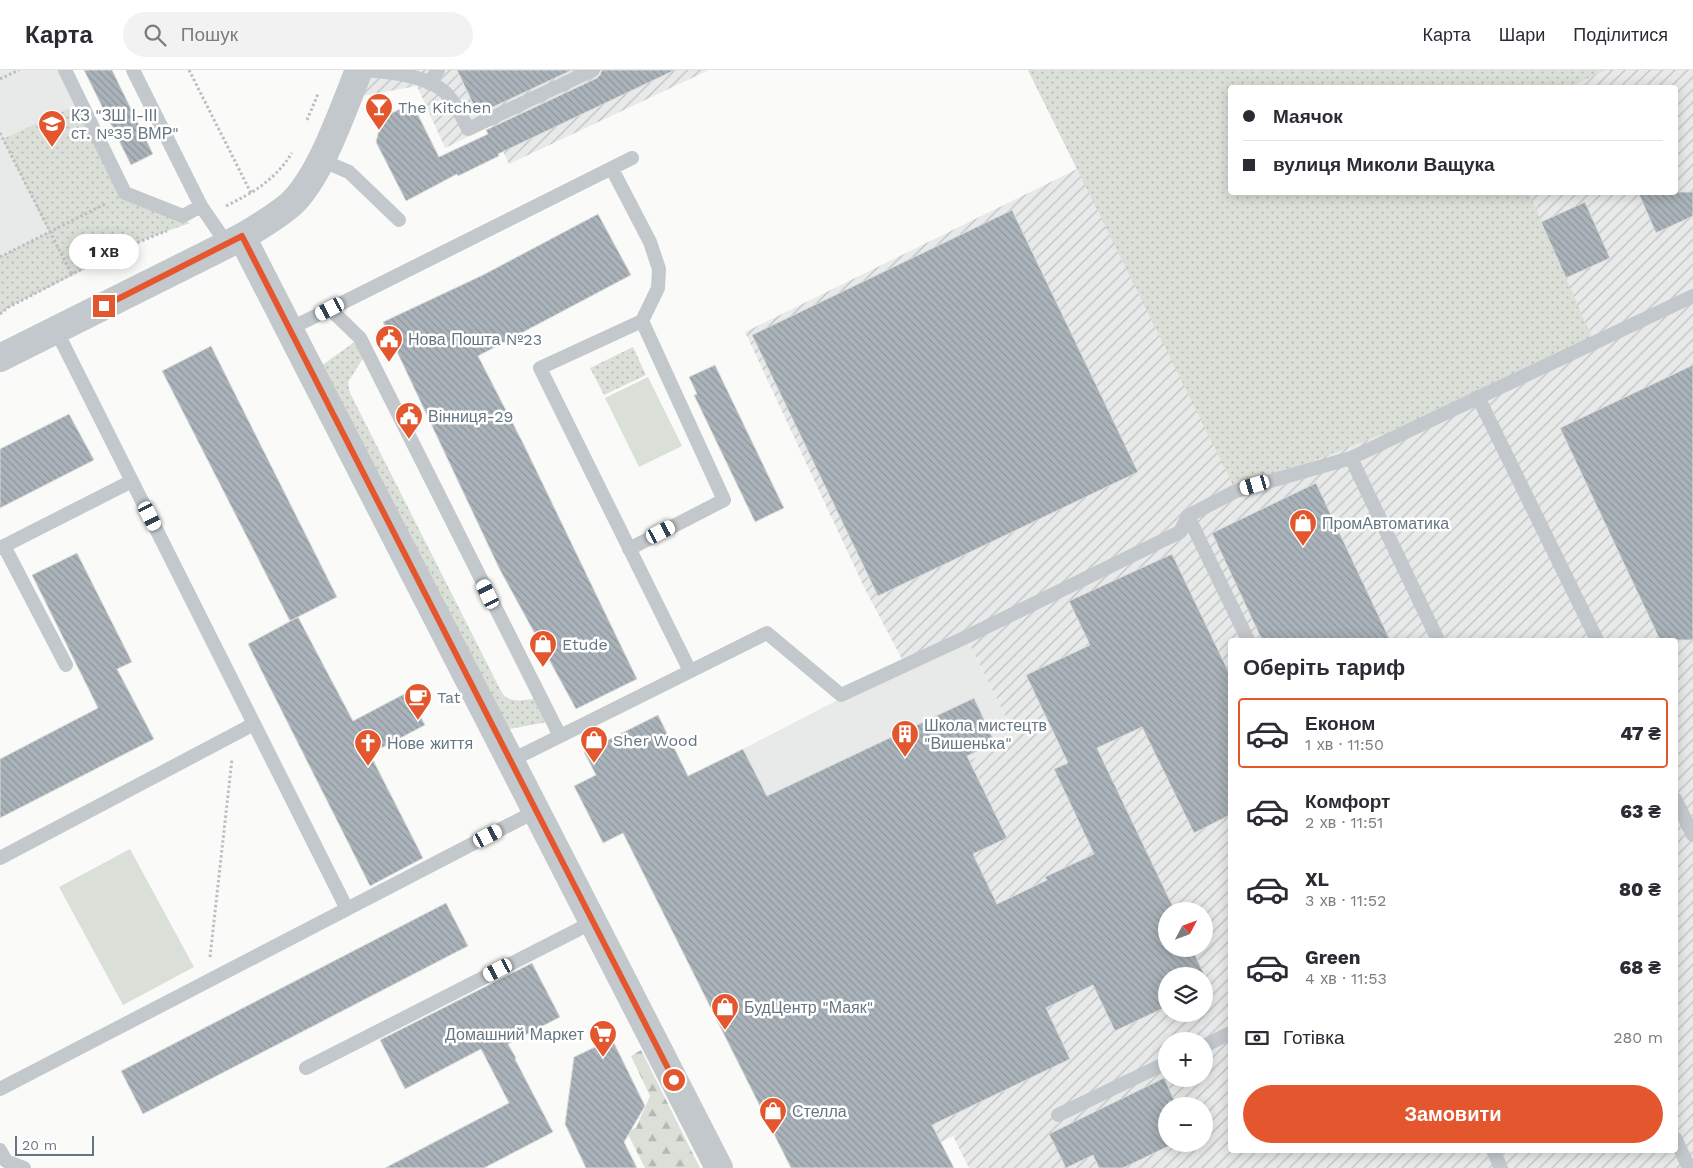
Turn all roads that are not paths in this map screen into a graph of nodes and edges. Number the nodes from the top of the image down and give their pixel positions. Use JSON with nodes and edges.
{"nodes":[{"id":1,"x":64,"y":70,"type":"edge"},
{"id":2,"x":133,"y":70,"type":"edge"},
{"id":3,"x":360,"y":70,"type":"edge"},
{"id":4,"x":438,"y":70,"type":"edge"},
{"id":5,"x":593,"y":70,"type":"edge"},
{"id":6,"x":429,"y":83,"type":"junction"},
{"id":7,"x":632,"y":158,"type":"dead end"},
{"id":8,"x":321,"y":160,"type":"junction"},
{"id":9,"x":612,"y":169,"type":"junction"},
{"id":10,"x":204,"y":211,"type":"junction"},
{"id":11,"x":399,"y":220,"type":"dead end"},
{"id":12,"x":235,"y":240,"type":"junction"},
{"id":13,"x":1693,"y":296,"type":"edge"},
{"id":14,"x":330,"y":309,"type":"junction"},
{"id":15,"x":642,"y":320,"type":"junction"},
{"id":16,"x":289,"y":329,"type":"junction"},
{"id":17,"x":56,"y":330,"type":"junction"},
{"id":18,"x":0,"y":358,"type":"edge"},
{"id":19,"x":1478,"y":397,"type":"junction"},
{"id":20,"x":1351,"y":458,"type":"junction"},
{"id":21,"x":132,"y":481,"type":"junction"},
{"id":22,"x":1188,"y":516,"type":"junction"},
{"id":23,"x":2,"y":547,"type":"edge"},
{"id":24,"x":629,"y":549,"type":"junction"},
{"id":25,"x":1247,"y":638,"type":"edge"},
{"id":26,"x":1437,"y":638,"type":"edge"},
{"id":27,"x":1596,"y":638,"type":"edge"},
{"id":28,"x":66,"y":665,"type":"dead end"},
{"id":29,"x":690,"y":671,"type":"junction"},
{"id":30,"x":254,"y":724,"type":"junction"},
{"id":31,"x":560,"y":736,"type":"junction"},
{"id":32,"x":510,"y":761,"type":"junction"},
{"id":33,"x":1678,"y":805,"type":"edge"},
{"id":34,"x":536,"y":811,"type":"junction"},
{"id":35,"x":1693,"y":835,"type":"edge"},
{"id":36,"x":0,"y":858,"type":"edge"},
{"id":37,"x":347,"y":909,"type":"junction"},
{"id":38,"x":593,"y":922,"type":"junction"},
{"id":39,"x":1228,"y":1034,"type":"edge"},
{"id":40,"x":1213,"y":1042,"type":"edge"},
{"id":41,"x":1158,"y":1067,"type":"edge"},
{"id":42,"x":306,"y":1068,"type":"dead end"},
{"id":43,"x":0,"y":1089,"type":"edge"},
{"id":44,"x":1058,"y":1114,"type":"dead end"},
{"id":45,"x":1678,"y":1144,"type":"edge"},
{"id":46,"x":0,"y":1150,"type":"edge"},
{"id":47,"x":1494,"y":1153,"type":"edge"},
{"id":48,"x":24,"y":1168,"type":"edge"},
{"id":49,"x":719,"y":1168,"type":"edge"},
{"id":50,"x":1501,"y":1168,"type":"edge"},
{"id":51,"x":1689,"y":1168,"type":"edge"}],
"edges":[{"from":1,"to":10,"type":"lane"},
{"from":2,"to":10,"type":"lane"},
{"from":3,"to":6,"type":"lane"},
{"from":3,"to":8,"type":"street"},
{"from":4,"to":6,"type":"lane"},
{"from":5,"to":6,"type":"lane"},
{"from":7,"to":9,"type":"lane"},
{"from":8,"to":11,"type":"lane"},
{"from":8,"to":12,"type":"street"},
{"from":9,"to":14,"type":"lane"},
{"from":9,"to":15,"type":"lane"},
{"from":10,"to":12,"type":"lane"},
{"from":12,"to":16,"type":"street"},
{"from":12,"to":17,"type":"street"},
{"from":13,"to":19,"type":"lane"},
{"from":14,"to":16,"type":"lane"},
{"from":14,"to":31,"type":"lane"},
{"from":15,"to":24,"type":"lane"},
{"from":15,"to":24,"type":"lane"},
{"from":16,"to":32,"type":"street"},
{"from":17,"to":18,"type":"street"},
{"from":17,"to":21,"type":"lane"},
{"from":19,"to":20,"type":"lane"},
{"from":19,"to":27,"type":"lane"},
{"from":20,"to":22,"type":"lane"},
{"from":20,"to":26,"type":"lane"},
{"from":21,"to":23,"type":"lane"},
{"from":21,"to":30,"type":"lane"},
{"from":22,"to":25,"type":"lane"},
{"from":22,"to":29,"type":"lane"},
{"from":23,"to":28,"type":"lane"},
{"from":24,"to":29,"type":"lane"},
{"from":29,"to":31,"type":"lane"},
{"from":30,"to":36,"type":"lane"},
{"from":30,"to":37,"type":"lane"},
{"from":31,"to":32,"type":"lane"},
{"from":32,"to":34,"type":"street"},
{"from":33,"to":35,"type":"lane"},
{"from":34,"to":37,"type":"lane"},
{"from":34,"to":38,"type":"street"},
{"from":37,"to":43,"type":"lane"},
{"from":38,"to":42,"type":"lane"},
{"from":38,"to":49,"type":"street"},
{"from":39,"to":40,"type":"lane"},
{"from":41,"to":44,"type":"lane"},
{"from":45,"to":51,"type":"lane"},
{"from":46,"to":48,"type":"lane"},
{"from":47,"to":50,"type":"lane"}]}
